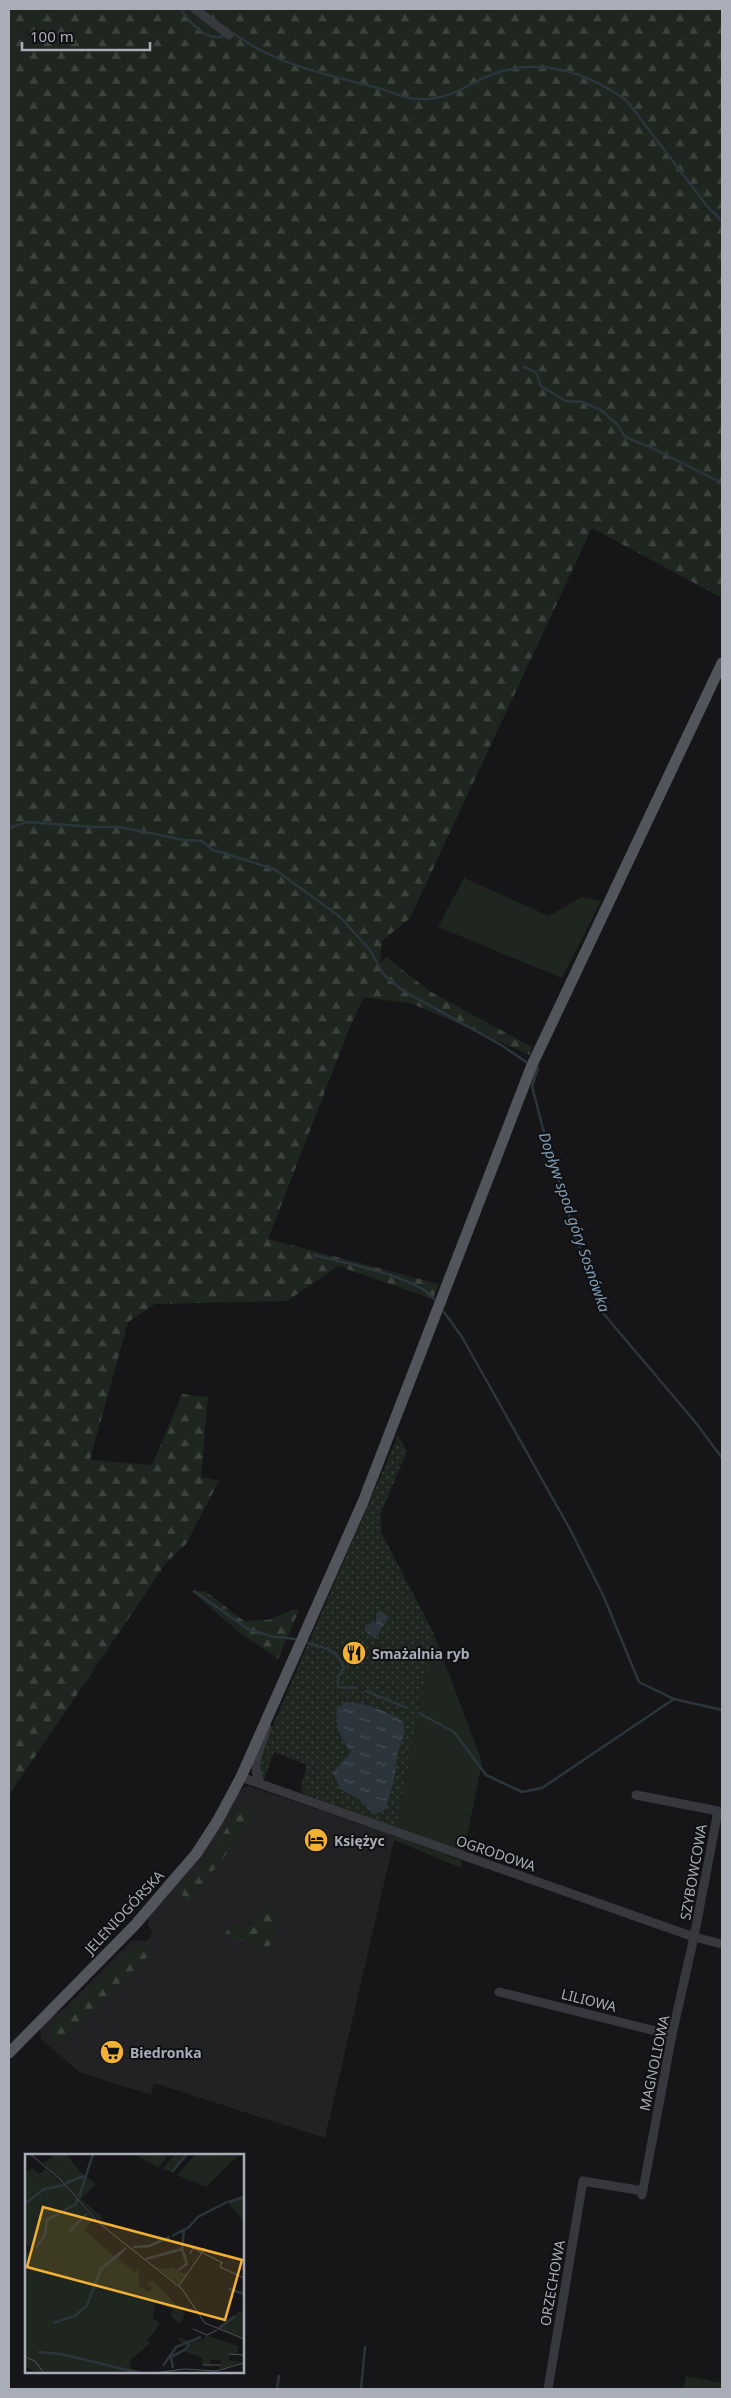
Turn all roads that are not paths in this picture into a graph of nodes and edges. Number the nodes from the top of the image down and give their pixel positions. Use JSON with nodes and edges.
{"nodes":[{"id":1,"x":195,"y":9,"type":"edge"},
{"id":2,"x":229,"y":35,"type":"dead end"},
{"id":3,"x":722,"y":663,"type":"edge"},
{"id":4,"x":271,"y":1709,"type":"junction"},
{"id":5,"x":241,"y":1776,"type":"junction"},
{"id":6,"x":261,"y":1784,"type":"junction"},
{"id":7,"x":636,"y":1795,"type":"dead end"},
{"id":8,"x":694,"y":1937,"type":"junction"},
{"id":9,"x":722,"y":1944,"type":"edge"},
{"id":10,"x":499,"y":1992,"type":"dead end"},
{"id":11,"x":672,"y":2035,"type":"junction"},
{"id":12,"x":9,"y":2052,"type":"edge"},
{"id":13,"x":583,"y":2181,"type":"joint"},
{"id":14,"x":548,"y":2389,"type":"edge"}],
"edges":[{"from":1,"to":2,"type":"street"},
{"from":3,"to":4,"type":"main road","name":"JELENIOGÓRSKA"},
{"from":4,"to":5,"type":"main road","name":"JELENIOGÓRSKA"},
{"from":4,"to":6,"type":"street"},
{"from":5,"to":6,"type":"street","name":"OGRODOWA"},
{"from":5,"to":12,"type":"main road","name":"JELENIOGÓRSKA"},
{"from":6,"to":8,"type":"street","name":"OGRODOWA"},
{"from":7,"to":8,"type":"street","name":"SZYBOWCOWA"},
{"from":8,"to":9,"type":"street","name":"OGRODOWA"},
{"from":8,"to":11,"type":"street","name":"MAGNOLIOWA"},
{"from":10,"to":11,"type":"street","name":"LILIOWA"},
{"from":11,"to":13,"type":"street","name":"MAGNOLIOWA"},
{"from":13,"to":14,"type":"street","name":"ORZECHOWA"}]}
